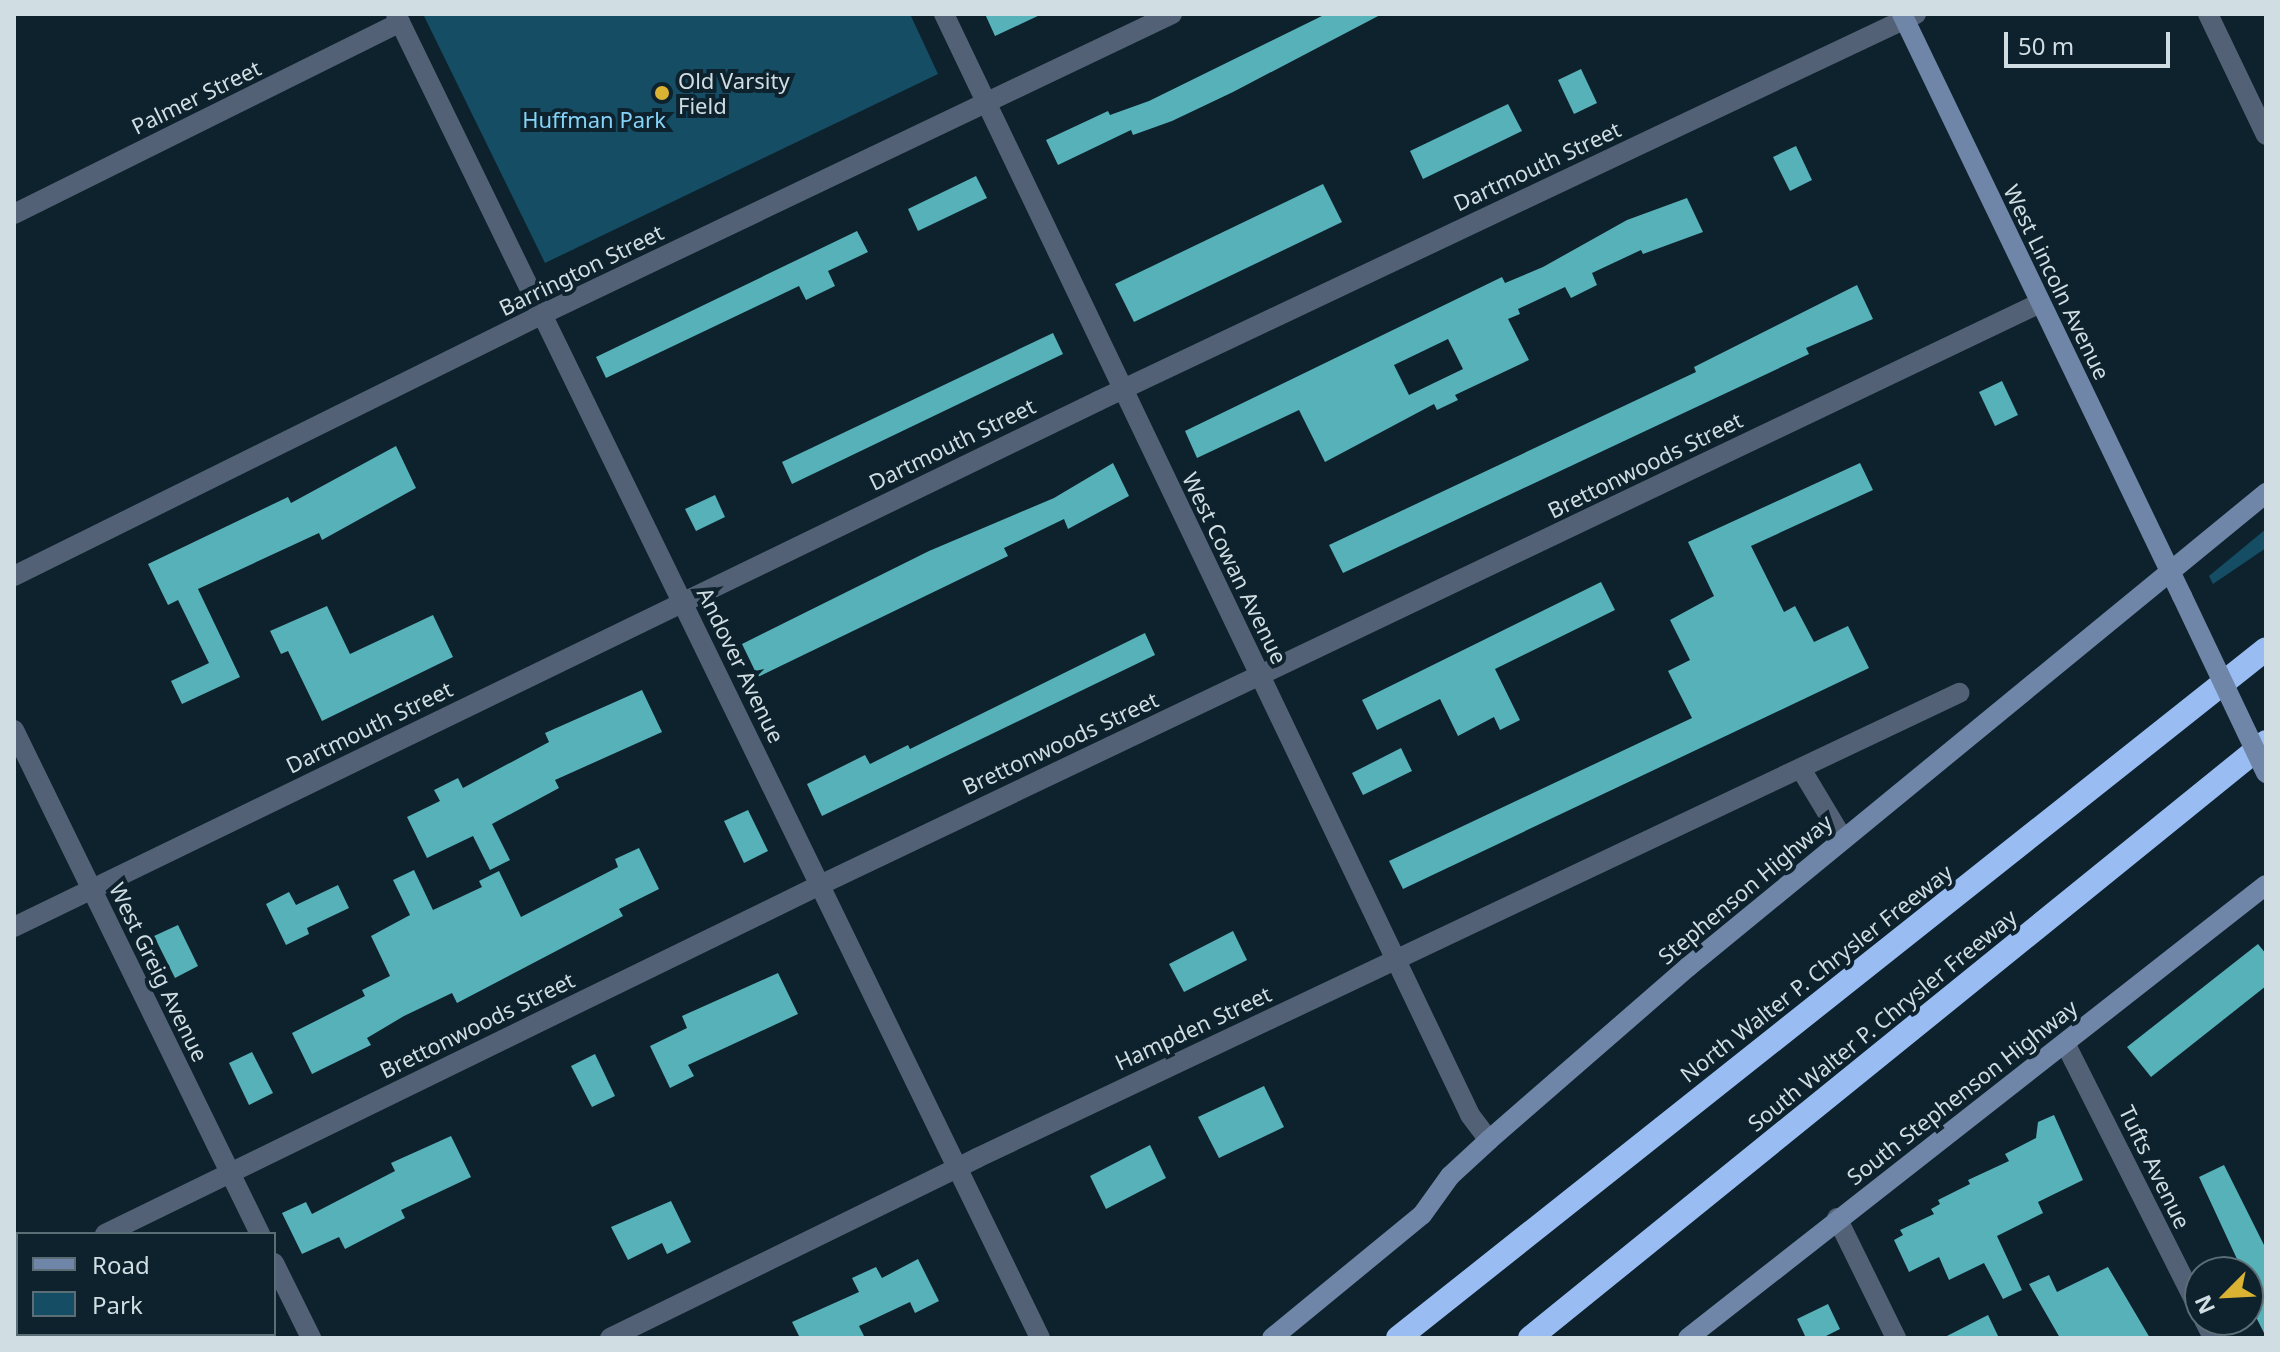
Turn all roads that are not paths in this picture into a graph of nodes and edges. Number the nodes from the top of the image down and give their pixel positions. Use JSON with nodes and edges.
{"nodes":[{"id":1,"x":944,"y":14,"type":"edge"},
{"id":2,"x":1172,"y":14,"type":"edge"},
{"id":3,"x":2208,"y":14,"type":"edge"},
{"id":4,"x":1907,"y":16,"type":"edge"},
{"id":5,"x":398,"y":18,"type":"edge"},
{"id":6,"x":986,"y":103,"type":"junction"},
{"id":7,"x":2266,"y":135,"type":"edge"},
{"id":8,"x":14,"y":214,"type":"edge"},
{"id":9,"x":2040,"y":303,"type":"junction"},
{"id":10,"x":543,"y":314,"type":"junction"},
{"id":11,"x":1122,"y":389,"type":"junction"},
{"id":12,"x":2266,"y":493,"type":"edge"},
{"id":13,"x":2169,"y":570,"type":"junction"},
{"id":14,"x":14,"y":576,"type":"edge"},
{"id":15,"x":684,"y":600,"type":"junction"},
{"id":16,"x":2266,"y":649,"type":"edge"},
{"id":17,"x":1259,"y":675,"type":"junction"},
{"id":18,"x":1959,"y":693,"type":"dead end"},
{"id":19,"x":14,"y":730,"type":"edge"},
{"id":20,"x":2266,"y":742,"type":"edge"},
{"id":21,"x":1801,"y":769,"type":"junction"},
{"id":22,"x":2266,"y":773,"type":"edge"},
{"id":23,"x":1843,"y":839,"type":"junction"},
{"id":24,"x":820,"y":885,"type":"junction"},
{"id":25,"x":2266,"y":885,"type":"edge"},
{"id":26,"x":92,"y":889,"type":"junction"},
{"id":27,"x":14,"y":927,"type":"edge"},
{"id":28,"x":1395,"y":959,"type":"junction"},
{"id":29,"x":2065,"y":1043,"type":"junction"},
{"id":30,"x":1489,"y":1140,"type":"junction"},
{"id":31,"x":957,"y":1167,"type":"junction"},
{"id":32,"x":230,"y":1173,"type":"junction"},
{"id":33,"x":1837,"y":1218,"type":"junction"},
{"id":34,"x":109,"y":1232,"type":"edge"},
{"id":35,"x":259,"y":1232,"type":"edge"},
{"id":36,"x":276,"y":1267,"type":"edge"},
{"id":37,"x":2184,"y":1280,"type":"edge"},
{"id":38,"x":1532,"y":1337,"type":"edge"},
{"id":39,"x":311,"y":1338,"type":"edge"},
{"id":40,"x":610,"y":1338,"type":"edge"},
{"id":41,"x":1040,"y":1338,"type":"edge"},
{"id":42,"x":1272,"y":1338,"type":"edge"},
{"id":43,"x":1398,"y":1338,"type":"edge"},
{"id":44,"x":1688,"y":1338,"type":"edge"},
{"id":45,"x":1896,"y":1338,"type":"edge"}],
"edges":[{"from":1,"to":6,"type":"street","name":"West Cowan Avenue"},
{"from":2,"to":6,"type":"street","name":"Barrington Street"},
{"from":3,"to":7,"type":"street"},
{"from":4,"to":9,"type":"main road","name":"West Lincoln Avenue"},
{"from":4,"to":11,"type":"street","name":"Dartmouth Street"},
{"from":5,"to":8,"type":"street","name":"Palmer Street"},
{"from":5,"to":10,"type":"street","name":"Andover Avenue"},
{"from":6,"to":10,"type":"street","name":"Barrington Street"},
{"from":6,"to":11,"type":"street","name":"West Cowan Avenue"},
{"from":9,"to":13,"type":"main road","name":"West Lincoln Avenue"},
{"from":9,"to":17,"type":"street","name":"Brettonwoods Street"},
{"from":10,"to":14,"type":"street","name":"Barrington Street"},
{"from":10,"to":15,"type":"street","name":"Andover Avenue"},
{"from":11,"to":15,"type":"street","name":"Dartmouth Street"},
{"from":11,"to":17,"type":"street","name":"West Cowan Avenue"},
{"from":12,"to":13,"type":"main road","name":"Stephenson Highway"},
{"from":13,"to":22,"type":"main road","name":"West Lincoln Avenue","bridge":true},
{"from":13,"to":23,"type":"main road","name":"Stephenson Highway"},
{"from":15,"to":24,"type":"street","name":"Andover Avenue"},
{"from":15,"to":26,"type":"street","name":"Dartmouth Street"},
{"from":16,"to":43,"type":"highway","name":"North Walter P. Chrysler Freeway"},
{"from":17,"to":24,"type":"street","name":"Brettonwoods Street"},
{"from":17,"to":28,"type":"street","name":"West Cowan Avenue"},
{"from":18,"to":21,"type":"street","name":"Hampden Street"},
{"from":19,"to":26,"type":"street","name":"West Greig Avenue"},
{"from":20,"to":38,"type":"highway","name":"South Walter P. Chrysler Freeway"},
{"from":21,"to":23,"type":"street"},
{"from":21,"to":28,"type":"street","name":"Hampden Street"},
{"from":23,"to":30,"type":"main road","name":"Stephenson Highway"},
{"from":24,"to":31,"type":"street","name":"Andover Avenue"},
{"from":24,"to":32,"type":"street","name":"Brettonwoods Street"},
{"from":25,"to":29,"type":"main road","name":"South Stephenson Highway"},
{"from":26,"to":27,"type":"street","name":"Dartmouth Street"},
{"from":26,"to":32,"type":"street","name":"West Greig Avenue"},
{"from":28,"to":30,"type":"street","name":"West Cowan Avenue"},
{"from":28,"to":31,"type":"street","name":"Hampden Street"},
{"from":29,"to":33,"type":"main road","name":"South Stephenson Highway"},
{"from":29,"to":37,"type":"street","name":"Tufts Avenue"},
{"from":30,"to":42,"type":"main road","name":"Stephenson Highway"},
{"from":31,"to":40,"type":"street","name":"Hampden Street"},
{"from":31,"to":41,"type":"street","name":"Andover Avenue"},
{"from":32,"to":34,"type":"street","name":"Brettonwoods Street"},
{"from":32,"to":35,"type":"street","name":"West Greig Avenue"},
{"from":33,"to":44,"type":"main road","name":"South Stephenson Highway"},
{"from":33,"to":45,"type":"street"},
{"from":36,"to":39,"type":"street"}]}
